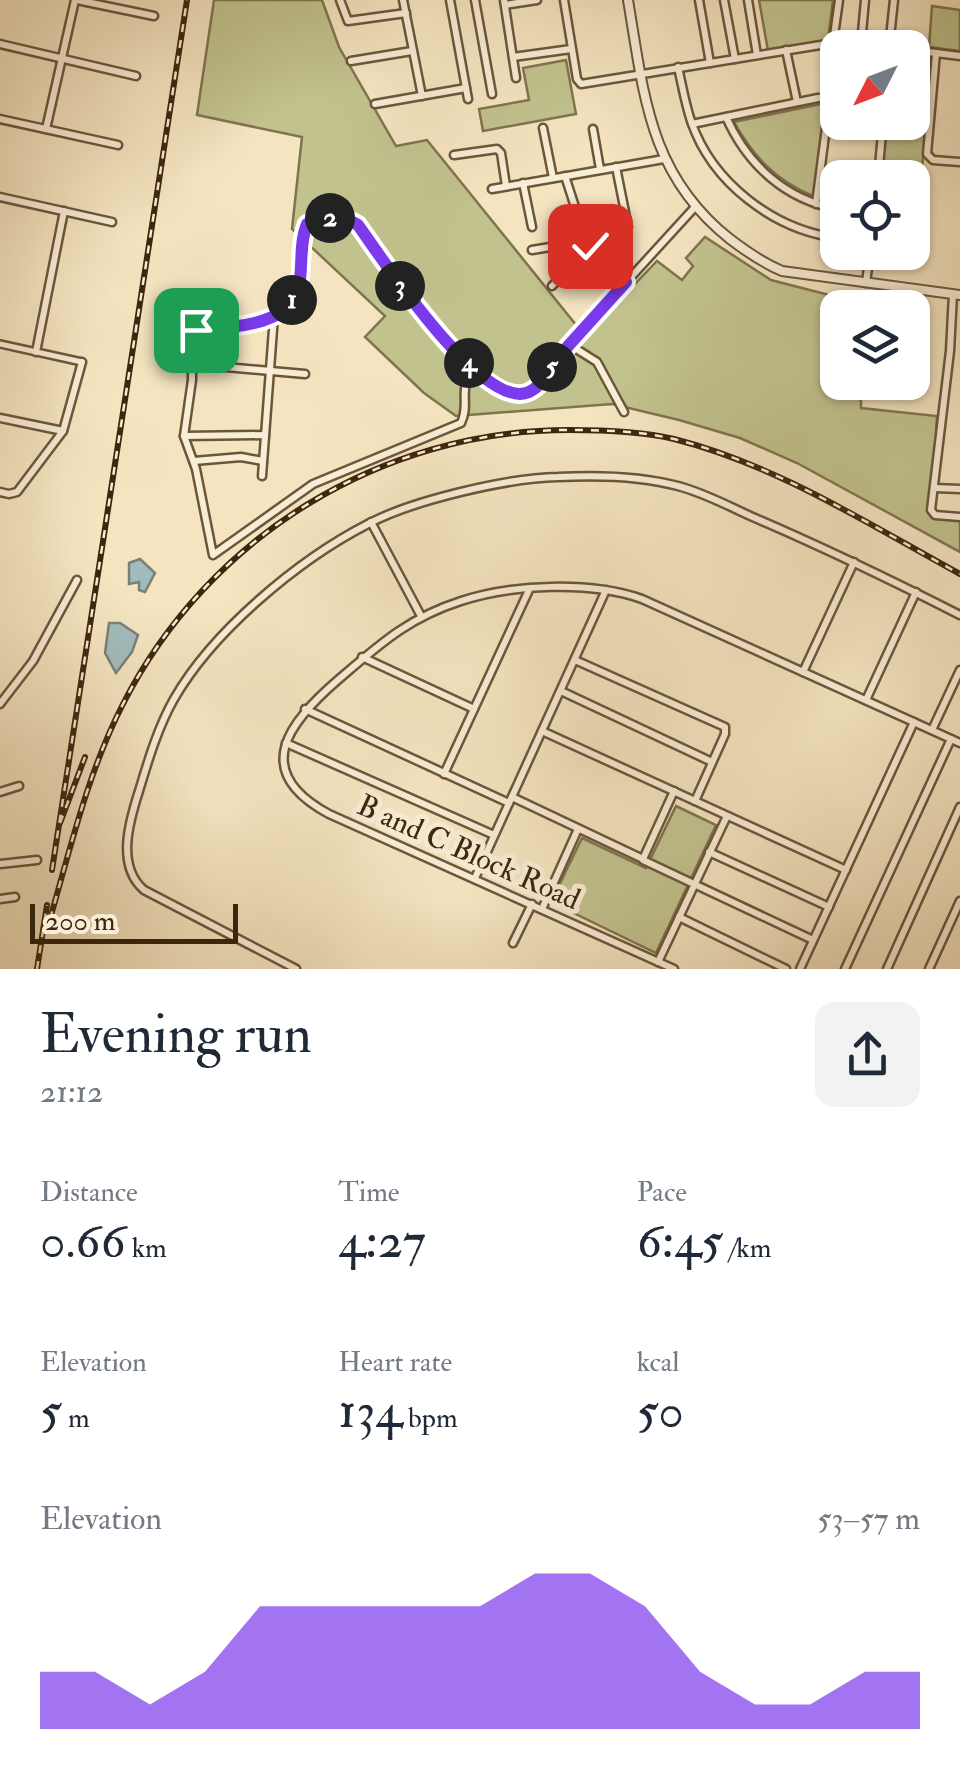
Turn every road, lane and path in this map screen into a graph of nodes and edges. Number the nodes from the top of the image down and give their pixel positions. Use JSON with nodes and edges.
{"nodes":[{"id":1,"x":76,"y":0,"type":"edge"},
{"id":2,"x":340,"y":0,"type":"edge"},
{"id":3,"x":404,"y":0,"type":"edge"},
{"id":4,"x":450,"y":0,"type":"edge"},
{"id":5,"x":476,"y":0,"type":"edge"},
{"id":6,"x":537,"y":0,"type":"edge"},
{"id":7,"x":564,"y":0,"type":"edge"},
{"id":8,"x":628,"y":0,"type":"edge"},
{"id":9,"x":699,"y":0,"type":"edge"},
{"id":10,"x":724,"y":0,"type":"edge"},
{"id":11,"x":748,"y":0,"type":"edge"},
{"id":12,"x":838,"y":0,"type":"edge"},
{"id":13,"x":866,"y":0,"type":"edge"},
{"id":14,"x":894,"y":0,"type":"edge"},
{"id":15,"x":504,"y":3,"type":"edge"},
{"id":16,"x":406,"y":13,"type":"junction"},
{"id":17,"x":154,"y":16,"type":"dead end"},
{"id":18,"x":835,"y":30,"type":"edge"},
{"id":19,"x":863,"y":30,"type":"edge"},
{"id":20,"x":893,"y":30,"type":"edge"},
{"id":21,"x":0,"y":44,"type":"edge"},
{"id":22,"x":820,"y":44,"type":"edge"},
{"id":23,"x":572,"y":49,"type":"junction"},
{"id":24,"x":786,"y":50,"type":"junction"},
{"id":25,"x":412,"y":51,"type":"junction"},
{"id":26,"x":930,"y":52,"type":"edge"},
{"id":27,"x":936,"y":53,"type":"junction"},
{"id":28,"x":757,"y":55,"type":"junction"},
{"id":29,"x":960,"y":56,"type":"edge"},
{"id":30,"x":513,"y":57,"type":"junction"},
{"id":31,"x":62,"y":58,"type":"junction"},
{"id":32,"x":734,"y":59,"type":"junction"},
{"id":33,"x":351,"y":62,"type":"dead end"},
{"id":34,"x":710,"y":63,"type":"junction"},
{"id":35,"x":678,"y":67,"type":"junction"},
{"id":36,"x":640,"y":72,"type":"junction"},
{"id":37,"x":136,"y":76,"type":"dead end"},
{"id":38,"x":516,"y":78,"type":"dead end"},
{"id":39,"x":466,"y":88,"type":"junction"},
{"id":40,"x":492,"y":94,"type":"dead end"},
{"id":41,"x":422,"y":96,"type":"junction"},
{"id":42,"x":468,"y":98,"type":"dead end"},
{"id":43,"x":820,"y":99,"type":"edge"},
{"id":44,"x":796,"y":102,"type":"junction"},
{"id":45,"x":375,"y":104,"type":"dead end"},
{"id":46,"x":726,"y":117,"type":"junction"},
{"id":47,"x":0,"y":119,"type":"edge"},
{"id":48,"x":692,"y":124,"type":"junction"},
{"id":49,"x":544,"y":128,"type":"dead end"},
{"id":50,"x":46,"y":129,"type":"junction"},
{"id":51,"x":593,"y":130,"type":"dead end"},
{"id":52,"x":827,"y":140,"type":"edge"},
{"id":53,"x":118,"y":145,"type":"dead end"},
{"id":54,"x":454,"y":155,"type":"dead end"},
{"id":55,"x":664,"y":159,"type":"junction"},
{"id":56,"x":960,"y":162,"type":"edge"},
{"id":57,"x":616,"y":166,"type":"junction"},
{"id":58,"x":600,"y":169,"type":"junction"},
{"id":59,"x":566,"y":176,"type":"junction"},
{"id":60,"x":553,"y":178,"type":"junction"},
{"id":61,"x":523,"y":183,"type":"junction"},
{"id":62,"x":506,"y":186,"type":"junction"},
{"id":63,"x":492,"y":189,"type":"dead end"},
{"id":64,"x":0,"y":197,"type":"edge"},
{"id":65,"x":816,"y":204,"type":"junction"},
{"id":66,"x":820,"y":205,"type":"edge"},
{"id":67,"x":694,"y":207,"type":"junction"},
{"id":68,"x":64,"y":212,"type":"junction"},
{"id":69,"x":112,"y":222,"type":"dead end"},
{"id":70,"x":532,"y":227,"type":"dead end"},
{"id":71,"x":628,"y":228,"type":"dead end"},
{"id":72,"x":820,"y":234,"type":"edge"},
{"id":73,"x":588,"y":244,"type":"junction"},
{"id":74,"x":532,"y":250,"type":"dead end"},
{"id":75,"x":868,"y":270,"type":"edge"},
{"id":76,"x":626,"y":282,"type":"junction"},
{"id":77,"x":866,"y":284,"type":"junction"},
{"id":78,"x":552,"y":286,"type":"dead end"},
{"id":79,"x":956,"y":294,"type":"edge"},
{"id":80,"x":274,"y":316,"type":"junction"},
{"id":81,"x":956,"y":327,"type":"edge"},
{"id":82,"x":0,"y":344,"type":"edge"},
{"id":83,"x":570,"y":345,"type":"junction"},
{"id":84,"x":950,"y":351,"type":"junction"},
{"id":85,"x":36,"y":352,"type":"junction"},
{"id":86,"x":960,"y":352,"type":"edge"},
{"id":87,"x":82,"y":362,"type":"joint"},
{"id":88,"x":192,"y":364,"type":"junction"},
{"id":89,"x":475,"y":368,"type":"junction"},
{"id":90,"x":272,"y":371,"type":"junction"},
{"id":91,"x":305,"y":374,"type":"dead end"},
{"id":92,"x":624,"y":412,"type":"dead end"},
{"id":93,"x":0,"y":418,"type":"edge"},
{"id":94,"x":63,"y":431,"type":"junction"},
{"id":95,"x":264,"y":435,"type":"junction"},
{"id":96,"x":184,"y":436,"type":"junction"},
{"id":97,"x":194,"y":461,"type":"junction"},
{"id":98,"x":263,"y":461,"type":"junction"},
{"id":99,"x":262,"y":476,"type":"dead end"},
{"id":100,"x":935,"y":488,"type":"junction"},
{"id":101,"x":960,"y":490,"type":"edge"},
{"id":102,"x":0,"y":492,"type":"edge"},
{"id":103,"x":960,"y":517,"type":"edge"},
{"id":104,"x":371,"y":522,"type":"junction"},
{"id":105,"x":854,"y":562,"type":"junction"},
{"id":106,"x":77,"y":580,"type":"dead end"},
{"id":107,"x":529,"y":590,"type":"junction"},
{"id":108,"x":606,"y":590,"type":"junction"},
{"id":109,"x":916,"y":592,"type":"junction"},
{"id":110,"x":422,"y":616,"type":"junction"},
{"id":111,"x":960,"y":616,"type":"edge"},
{"id":112,"x":362,"y":657,"type":"junction"},
{"id":113,"x":575,"y":660,"type":"junction"},
{"id":114,"x":960,"y":670,"type":"edge"},
{"id":115,"x":803,"y":672,"type":"junction"},
{"id":116,"x":561,"y":691,"type":"junction"},
{"id":117,"x":866,"y":700,"type":"junction"},
{"id":118,"x":0,"y":704,"type":"edge"},
{"id":119,"x":474,"y":709,"type":"junction"},
{"id":120,"x":304,"y":710,"type":"junction"},
{"id":121,"x":914,"y":722,"type":"junction"},
{"id":122,"x":932,"y":730,"type":"junction"},
{"id":123,"x":542,"y":731,"type":"junction"},
{"id":124,"x":950,"y":739,"type":"junction"},
{"id":125,"x":286,"y":743,"type":"junction"},
{"id":126,"x":960,"y":743,"type":"edge"},
{"id":127,"x":712,"y":762,"type":"junction"},
{"id":128,"x":444,"y":774,"type":"junction"},
{"id":129,"x":19,"y":786,"type":"dead end"},
{"id":130,"x":674,"y":791,"type":"junction"},
{"id":131,"x":0,"y":792,"type":"edge"},
{"id":132,"x":510,"y":800,"type":"junction"},
{"id":133,"x":695,"y":801,"type":"junction"},
{"id":134,"x":960,"y":807,"type":"edge"},
{"id":135,"x":727,"y":816,"type":"junction"},
{"id":136,"x":578,"y":828,"type":"junction"},
{"id":137,"x":494,"y":836,"type":"junction"},
{"id":138,"x":709,"y":852,"type":"junction"},
{"id":139,"x":38,"y":860,"type":"dead end"},
{"id":140,"x":643,"y":860,"type":"junction"},
{"id":141,"x":0,"y":864,"type":"edge"},
{"id":142,"x":846,"y":870,"type":"junction"},
{"id":143,"x":475,"y":878,"type":"junction"},
{"id":144,"x":693,"y":886,"type":"junction"},
{"id":145,"x":15,"y":897,"type":"dead end"},
{"id":146,"x":0,"y":898,"type":"edge"},
{"id":147,"x":960,"y":901,"type":"edge"},
{"id":148,"x":532,"y":904,"type":"junction"},
{"id":149,"x":829,"y":907,"type":"junction"},
{"id":150,"x":542,"y":909,"type":"junction"},
{"id":151,"x":679,"y":917,"type":"junction"},
{"id":152,"x":814,"y":940,"type":"junction"},
{"id":153,"x":513,"y":943,"type":"dead end"},
{"id":154,"x":658,"y":962,"type":"junction"},
{"id":155,"x":296,"y":969,"type":"edge"},
{"id":156,"x":674,"y":969,"type":"edge"},
{"id":157,"x":786,"y":969,"type":"edge"},
{"id":158,"x":800,"y":969,"type":"edge"},
{"id":159,"x":845,"y":969,"type":"edge"},
{"id":160,"x":887,"y":969,"type":"edge"},
{"id":161,"x":929,"y":969,"type":"edge"}],
"edges":[{"from":1,"to":17,"type":"street"},
{"from":1,"to":31,"type":"street"},
{"from":2,"to":16,"type":"street"},
{"from":3,"to":16,"type":"street"},
{"from":4,"to":39,"type":"street"},
{"from":5,"to":40,"type":"street"},
{"from":6,"to":15,"type":"street"},
{"from":7,"to":23,"type":"street"},
{"from":8,"to":36,"type":"street"},
{"from":9,"to":34,"type":"street"},
{"from":10,"to":32,"type":"street"},
{"from":11,"to":28,"type":"street"},
{"from":12,"to":18,"type":"street"},
{"from":13,"to":19,"type":"street"},
{"from":14,"to":20,"type":"street"},
{"from":15,"to":30,"type":"street"},
{"from":16,"to":25,"type":"street"},
{"from":21,"to":31,"type":"street"},
{"from":22,"to":24,"type":"street"},
{"from":23,"to":30,"type":"street"},
{"from":23,"to":36,"type":"street"},
{"from":24,"to":28,"type":"street"},
{"from":24,"to":44,"type":"street"},
{"from":25,"to":33,"type":"street"},
{"from":25,"to":41,"type":"street"},
{"from":26,"to":27,"type":"street"},
{"from":27,"to":29,"type":"street"},
{"from":27,"to":56,"type":"street"},
{"from":28,"to":32,"type":"street"},
{"from":30,"to":38,"type":"street"},
{"from":31,"to":37,"type":"street"},
{"from":31,"to":50,"type":"street"},
{"from":32,"to":34,"type":"street"},
{"from":34,"to":35,"type":"street"},
{"from":35,"to":36,"type":"street"},
{"from":35,"to":48,"type":"street"},
{"from":36,"to":55,"type":"street"},
{"from":39,"to":41,"type":"street"},
{"from":39,"to":42,"type":"street"},
{"from":41,"to":45,"type":"street"},
{"from":43,"to":44,"type":"street"},
{"from":44,"to":46,"type":"street"},
{"from":46,"to":48,"type":"street"},
{"from":46,"to":65,"type":"street"},
{"from":47,"to":50,"type":"street"},
{"from":48,"to":72,"type":"street"},
{"from":49,"to":60,"type":"street"},
{"from":50,"to":53,"type":"street"},
{"from":51,"to":58,"type":"street"},
{"from":52,"to":65,"type":"street"},
{"from":54,"to":62,"type":"street"},
{"from":55,"to":57,"type":"street"},
{"from":55,"to":67,"type":"street"},
{"from":57,"to":58,"type":"street"},
{"from":57,"to":71,"type":"street"},
{"from":58,"to":59,"type":"street"},
{"from":59,"to":60,"type":"street"},
{"from":59,"to":73,"type":"street"},
{"from":60,"to":61,"type":"street"},
{"from":61,"to":62,"type":"street"},
{"from":61,"to":70,"type":"street"},
{"from":62,"to":63,"type":"street"},
{"from":64,"to":68,"type":"street"},
{"from":65,"to":66,"type":"street"},
{"from":67,"to":76,"type":"street"},
{"from":67,"to":77,"type":"street"},
{"from":68,"to":69,"type":"street"},
{"from":68,"to":85,"type":"street"},
{"from":73,"to":74,"type":"street"},
{"from":73,"to":76,"type":"street"},
{"from":73,"to":78,"type":"street"},
{"from":75,"to":77,"type":"street"},
{"from":76,"to":83,"type":"street"},
{"from":77,"to":79,"type":"street"},
{"from":79,"to":81,"type":"street"},
{"from":80,"to":88,"type":"street"},
{"from":80,"to":89,"type":"street"},
{"from":80,"to":90,"type":"street"},
{"from":81,"to":84,"type":"street"},
{"from":82,"to":85,"type":"street"},
{"from":83,"to":89,"type":"street"},
{"from":83,"to":92,"type":"street"},
{"from":84,"to":86,"type":"street"},
{"from":84,"to":100,"type":"street"},
{"from":85,"to":87,"type":"street"},
{"from":87,"to":94,"type":"street"},
{"from":88,"to":90,"type":"street"},
{"from":88,"to":96,"type":"street"},
{"from":89,"to":97,"type":"street"},
{"from":90,"to":91,"type":"street"},
{"from":90,"to":95,"type":"street"},
{"from":93,"to":94,"type":"street"},
{"from":94,"to":102,"type":"street"},
{"from":95,"to":96,"type":"street"},
{"from":95,"to":98,"type":"street"},
{"from":96,"to":97,"type":"street"},
{"from":97,"to":98,"type":"street"},
{"from":98,"to":99,"type":"street"},
{"from":100,"to":101,"type":"street"},
{"from":100,"to":103,"type":"street"},
{"from":104,"to":105,"type":"street"},
{"from":104,"to":110,"type":"street"},
{"from":104,"to":155,"type":"street"},
{"from":105,"to":109,"type":"street"},
{"from":105,"to":115,"type":"street"},
{"from":106,"to":118,"type":"street"},
{"from":107,"to":108,"type":"street"},
{"from":107,"to":110,"type":"street"},
{"from":107,"to":119,"type":"street"},
{"from":108,"to":113,"type":"street"},
{"from":108,"to":115,"type":"street"},
{"from":109,"to":111,"type":"street"},
{"from":109,"to":117,"type":"street"},
{"from":110,"to":112,"type":"street"},
{"from":112,"to":119,"type":"street"},
{"from":112,"to":120,"type":"street"},
{"from":113,"to":116,"type":"street"},
{"from":113,"to":127,"type":"street"},
{"from":114,"to":122,"type":"street"},
{"from":115,"to":117,"type":"street"},
{"from":116,"to":123,"type":"street"},
{"from":116,"to":127,"type":"street"},
{"from":117,"to":121,"type":"street"},
{"from":119,"to":128,"type":"street"},
{"from":120,"to":125,"type":"street"},
{"from":120,"to":128,"type":"street"},
{"from":121,"to":122,"type":"street"},
{"from":121,"to":142,"type":"street"},
{"from":122,"to":124,"type":"street"},
{"from":123,"to":130,"type":"street"},
{"from":123,"to":132,"type":"street"},
{"from":124,"to":126,"type":"street"},
{"from":124,"to":159,"type":"street"},
{"from":125,"to":137,"type":"street"},
{"from":125,"to":143,"type":"street","name":"B and C Block Road"},
{"from":127,"to":133,"type":"street"},
{"from":128,"to":132,"type":"street"},
{"from":129,"to":131,"type":"street"},
{"from":130,"to":133,"type":"street"},
{"from":130,"to":140,"type":"street"},
{"from":132,"to":136,"type":"street"},
{"from":132,"to":137,"type":"street"},
{"from":133,"to":135,"type":"street"},
{"from":134,"to":160,"type":"street"},
{"from":135,"to":138,"type":"street"},
{"from":135,"to":142,"type":"street"},
{"from":136,"to":140,"type":"street"},
{"from":136,"to":150,"type":"street"},
{"from":137,"to":143,"type":"street"},
{"from":138,"to":144,"type":"street"},
{"from":138,"to":149,"type":"street"},
{"from":139,"to":141,"type":"street"},
{"from":140,"to":144,"type":"street"},
{"from":142,"to":149,"type":"street"},
{"from":143,"to":148,"type":"street","name":"B and C Block Road"},
{"from":144,"to":151,"type":"street"},
{"from":144,"to":152,"type":"street"},
{"from":145,"to":146,"type":"street"},
{"from":147,"to":161,"type":"street"},
{"from":148,"to":150,"type":"street","name":"B and C Block Road"},
{"from":148,"to":153,"type":"street"},
{"from":149,"to":152,"type":"street"},
{"from":150,"to":154,"type":"street","name":"B and C Block Road"},
{"from":151,"to":154,"type":"street"},
{"from":151,"to":157,"type":"street"},
{"from":152,"to":158,"type":"street"},
{"from":154,"to":156,"type":"street","name":"B and C Block Road"}]}
